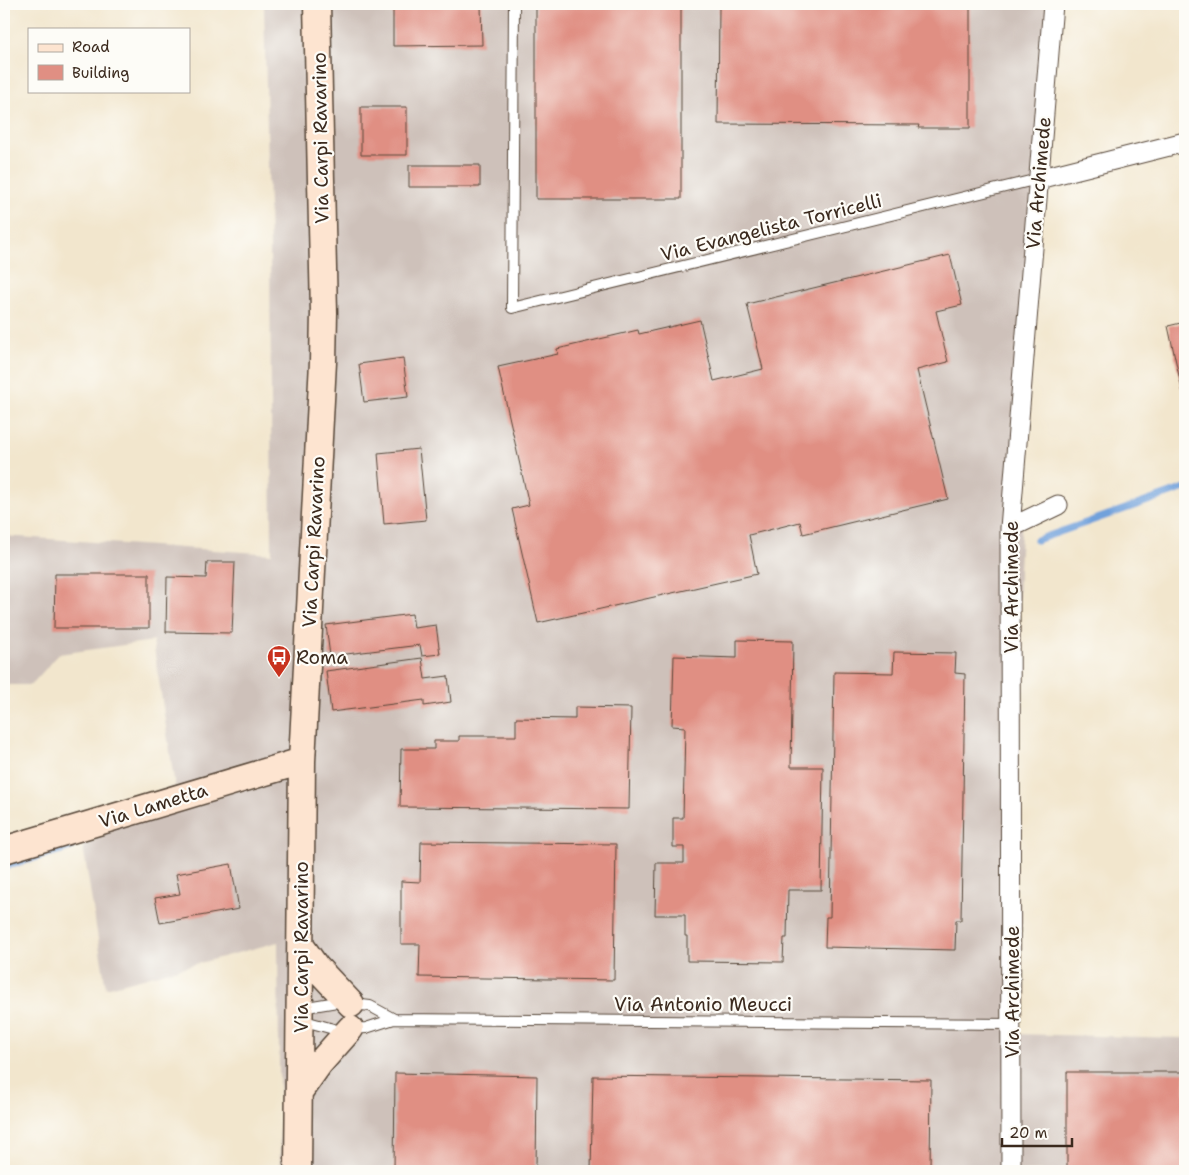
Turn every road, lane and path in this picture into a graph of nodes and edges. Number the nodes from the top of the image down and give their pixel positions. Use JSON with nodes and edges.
{"nodes":[{"id":1,"x":317,"y":4,"type":"edge"},
{"id":2,"x":514,"y":4,"type":"edge"},
{"id":3,"x":1052,"y":4,"type":"edge"},
{"id":4,"x":1185,"y":142,"type":"edge"},
{"id":5,"x":1038,"y":179,"type":"junction"},
{"id":6,"x":1058,"y":505,"type":"dead end"},
{"id":7,"x":1010,"y":528,"type":"junction"},
{"id":8,"x":302,"y":761,"type":"junction"},
{"id":9,"x":4,"y":850,"type":"edge"},
{"id":10,"x":301,"y":946,"type":"junction"},
{"id":11,"x":300,"y":1014,"type":"junction"},
{"id":12,"x":351,"y":1016,"type":"junction"},
{"id":13,"x":394,"y":1019,"type":"junction"},
{"id":14,"x":1012,"y":1024,"type":"junction"},
{"id":15,"x":299,"y":1092,"type":"junction"},
{"id":16,"x":298,"y":1171,"type":"edge"},
{"id":17,"x":1012,"y":1171,"type":"edge"}],
"edges":[{"from":1,"to":8,"type":"main road","name":"Via Carpi Ravarino"},
{"from":2,"to":5,"type":"lane","name":"Via Evangelista Torricelli"},
{"from":3,"to":5,"type":"street","name":"Via Archimede"},
{"from":4,"to":5,"type":"street"},
{"from":5,"to":7,"type":"street","name":"Via Archimede"},
{"from":6,"to":7,"type":"street"},
{"from":7,"to":14,"type":"street","name":"Via Archimede"},
{"from":8,"to":9,"type":"main road","name":"Via Lametta"},
{"from":8,"to":10,"type":"main road","name":"Via Carpi Ravarino"},
{"from":10,"to":11,"type":"main road","name":"Via Carpi Ravarino"},
{"from":10,"to":12,"type":"main road"},
{"from":11,"to":12,"type":"lane","name":"Via Antonio Meucci"},
{"from":11,"to":12,"type":"lane","name":"Via Antonio Meucci"},
{"from":11,"to":15,"type":"main road","name":"Via Carpi Ravarino"},
{"from":12,"to":13,"type":"lane","name":"Via Antonio Meucci"},
{"from":12,"to":13,"type":"lane","name":"Via Antonio Meucci"},
{"from":12,"to":15,"type":"main road"},
{"from":13,"to":14,"type":"lane","name":"Via Antonio Meucci"},
{"from":14,"to":17,"type":"street","name":"Via Archimede"},
{"from":15,"to":16,"type":"main road","name":"Via Carpi Ravarino"}]}
